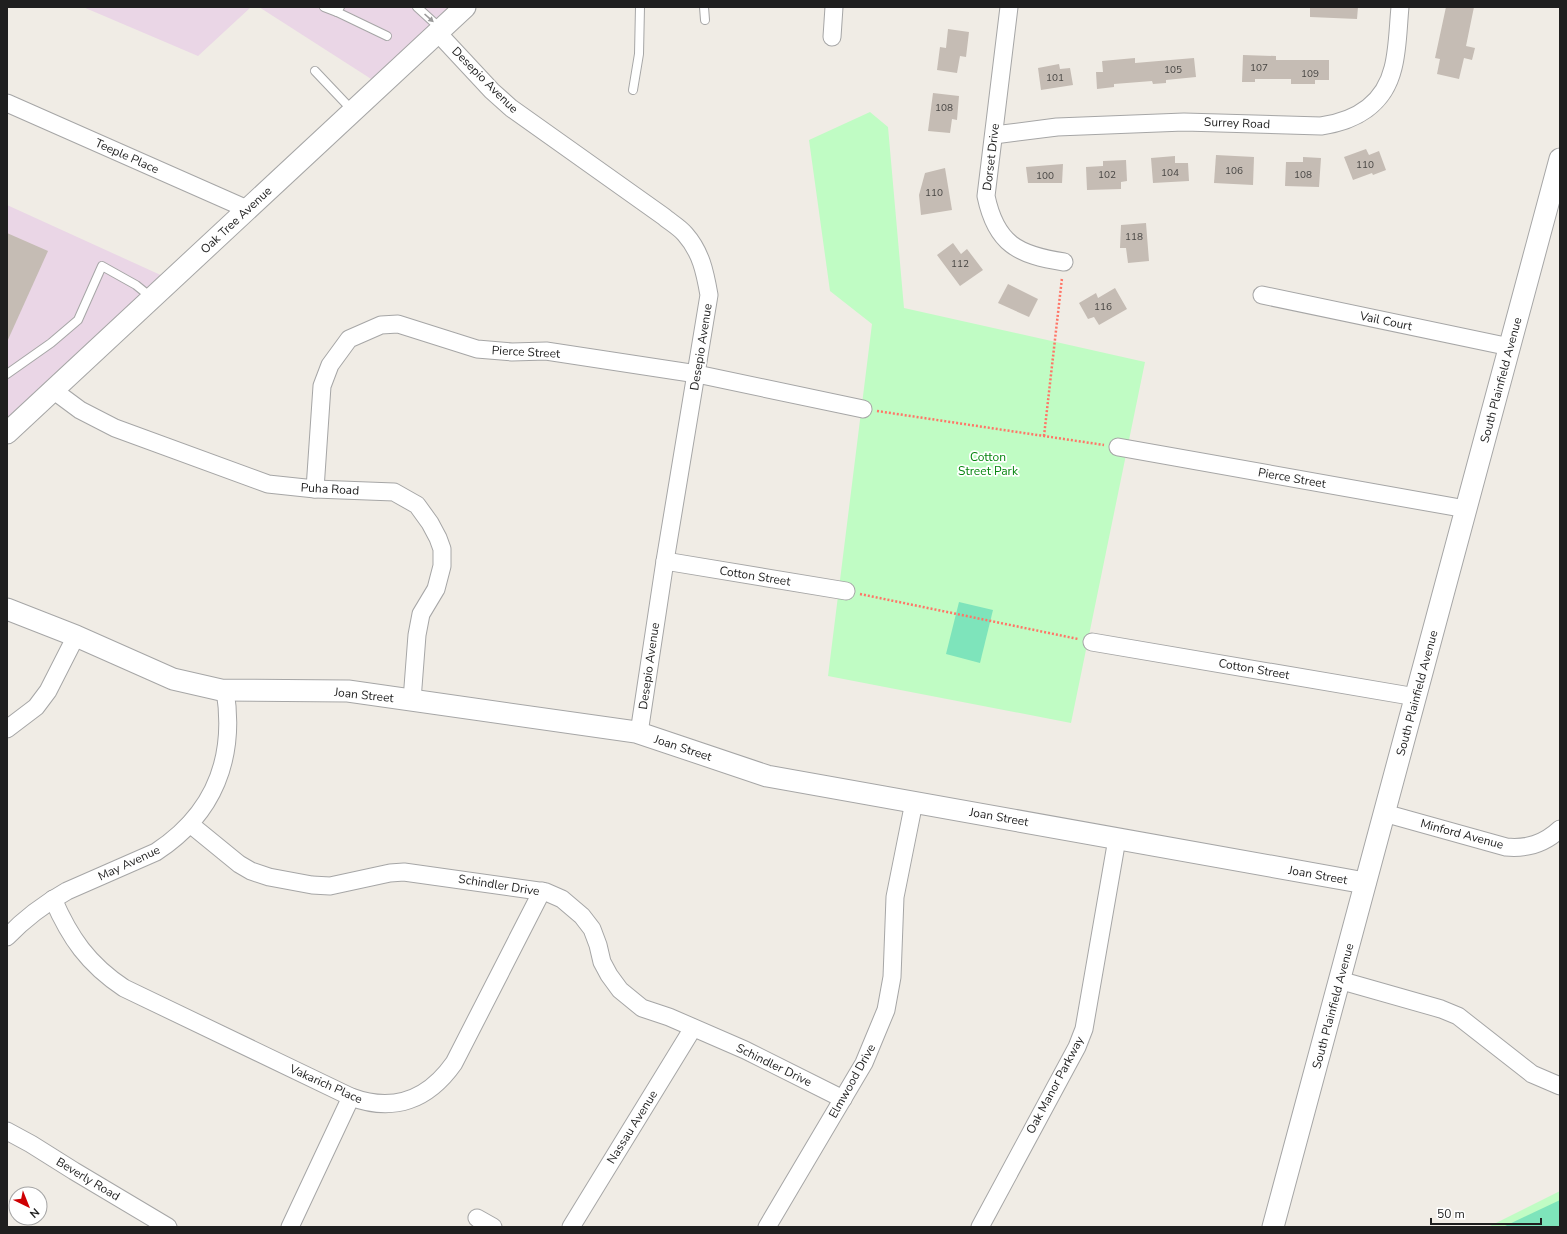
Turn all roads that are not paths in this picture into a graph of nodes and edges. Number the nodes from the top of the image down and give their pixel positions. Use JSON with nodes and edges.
{"nodes":[{"id":1,"x":324,"y":7,"type":"edge"},
{"id":2,"x":417,"y":7,"type":"edge"},
{"id":3,"x":465,"y":7,"type":"edge"},
{"id":4,"x":640,"y":7,"type":"edge"},
{"id":5,"x":704,"y":7,"type":"edge"},
{"id":6,"x":834,"y":7,"type":"edge"},
{"id":7,"x":1009,"y":7,"type":"edge"},
{"id":8,"x":1400,"y":7,"type":"edge"},
{"id":9,"x":338,"y":10,"type":"edge"},
{"id":10,"x":705,"y":20,"type":"dead end"},
{"id":11,"x":439,"y":31,"type":"junction"},
{"id":12,"x":386,"y":36,"type":"dead end"},
{"id":13,"x":832,"y":37,"type":"dead end"},
{"id":14,"x":315,"y":71,"type":"dead end"},
{"id":15,"x":633,"y":90,"type":"dead end"},
{"id":16,"x":7,"y":103,"type":"edge"},
{"id":17,"x":353,"y":111,"type":"junction"},
{"id":18,"x":994,"y":135,"type":"junction"},
{"id":19,"x":1559,"y":169,"type":"edge"},
{"id":20,"x":247,"y":209,"type":"junction"},
{"id":21,"x":1064,"y":262,"type":"road end"},
{"id":22,"x":1262,"y":295,"type":"dead end"},
{"id":23,"x":152,"y":298,"type":"junction"},
{"id":24,"x":1510,"y":347,"type":"junction"},
{"id":25,"x":7,"y":374,"type":"edge"},
{"id":26,"x":697,"y":374,"type":"junction"},
{"id":27,"x":53,"y":390,"type":"junction"},
{"id":28,"x":863,"y":409,"type":"road end"},
{"id":29,"x":7,"y":433,"type":"edge"},
{"id":30,"x":1118,"y":447,"type":"road end"},
{"id":31,"x":315,"y":489,"type":"junction"},
{"id":32,"x":1466,"y":509,"type":"junction"},
{"id":33,"x":665,"y":561,"type":"junction"},
{"id":34,"x":846,"y":591,"type":"road end"},
{"id":35,"x":7,"y":609,"type":"edge"},
{"id":36,"x":76,"y":636,"type":"junction"},
{"id":37,"x":1092,"y":642,"type":"road end"},
{"id":38,"x":225,"y":690,"type":"junction"},
{"id":39,"x":1416,"y":697,"type":"junction"},
{"id":40,"x":412,"y":700,"type":"junction"},
{"id":41,"x":7,"y":729,"type":"edge"},
{"id":42,"x":639,"y":733,"type":"junction"},
{"id":43,"x":914,"y":802,"type":"junction"},
{"id":44,"x":1384,"y":813,"type":"junction"},
{"id":45,"x":190,"y":824,"type":"junction"},
{"id":46,"x":1560,"y":829,"type":"edge"},
{"id":47,"x":1117,"y":839,"type":"junction"},
{"id":48,"x":1366,"y":883,"type":"junction"},
{"id":49,"x":542,"y":891,"type":"junction"},
{"id":50,"x":52,"y":899,"type":"junction"},
{"id":51,"x":7,"y":937,"type":"edge"},
{"id":52,"x":1339,"y":980,"type":"junction"},
{"id":53,"x":693,"y":1028,"type":"junction"},
{"id":54,"x":1560,"y":1086,"type":"edge"},
{"id":55,"x":351,"y":1097,"type":"junction"},
{"id":56,"x":843,"y":1099,"type":"junction"},
{"id":57,"x":7,"y":1131,"type":"edge"},
{"id":58,"x":477,"y":1218,"type":"dead end"},
{"id":59,"x":168,"y":1227,"type":"edge"},
{"id":60,"x":290,"y":1227,"type":"edge"},
{"id":61,"x":493,"y":1227,"type":"edge"},
{"id":62,"x":571,"y":1227,"type":"edge"},
{"id":63,"x":767,"y":1227,"type":"edge"},
{"id":64,"x":980,"y":1227,"type":"edge"},
{"id":65,"x":1273,"y":1227,"type":"edge"}],
"edges":[{"from":1,"to":9,"type":"lane"},
{"from":2,"to":11,"type":"lane","one_way":true},
{"from":3,"to":11,"type":"street","name":"Oak Tree Avenue"},
{"from":4,"to":15,"type":"lane"},
{"from":5,"to":10,"type":"lane"},
{"from":6,"to":13,"type":"street"},
{"from":7,"to":18,"type":"street","name":"Dorset Drive"},
{"from":8,"to":18,"type":"street","name":"Surrey Road"},
{"from":9,"to":12,"type":"lane"},
{"from":11,"to":17,"type":"street","name":"Oak Tree Avenue"},
{"from":11,"to":26,"type":"street","name":"Desepio Avenue"},
{"from":14,"to":17,"type":"lane"},
{"from":16,"to":20,"type":"street","name":"Teeple Place"},
{"from":17,"to":20,"type":"street","name":"Oak Tree Avenue"},
{"from":18,"to":21,"type":"street","name":"Dorset Drive"},
{"from":19,"to":24,"type":"street","name":"South Plainfield Avenue"},
{"from":20,"to":23,"type":"street","name":"Oak Tree Avenue"},
{"from":22,"to":24,"type":"street","name":"Vail Court"},
{"from":23,"to":25,"type":"lane"},
{"from":23,"to":27,"type":"street","name":"Oak Tree Avenue"},
{"from":24,"to":32,"type":"street","name":"South Plainfield Avenue"},
{"from":26,"to":28,"type":"street","name":"Pierce Street"},
{"from":26,"to":31,"type":"street","name":"Pierce Street"},
{"from":26,"to":33,"type":"street","name":"Desepio Avenue"},
{"from":27,"to":29,"type":"street","name":"Oak Tree Avenue"},
{"from":27,"to":31,"type":"street","name":"Puha Road"},
{"from":30,"to":32,"type":"street","name":"Pierce Street"},
{"from":31,"to":40,"type":"street","name":"Puha Road"},
{"from":32,"to":39,"type":"street","name":"South Plainfield Avenue"},
{"from":33,"to":34,"type":"street","name":"Cotton Street"},
{"from":33,"to":42,"type":"street","name":"Desepio Avenue"},
{"from":35,"to":36,"type":"street","name":"Joan Street"},
{"from":36,"to":38,"type":"street","name":"Joan Street"},
{"from":36,"to":41,"type":"street"},
{"from":37,"to":39,"type":"street","name":"Cotton Street"},
{"from":38,"to":40,"type":"street","name":"Joan Street"},
{"from":38,"to":45,"type":"street","name":"May Avenue"},
{"from":39,"to":44,"type":"street","name":"South Plainfield Avenue"},
{"from":40,"to":42,"type":"street","name":"Joan Street"},
{"from":42,"to":43,"type":"street","name":"Joan Street"},
{"from":43,"to":47,"type":"street","name":"Joan Street"},
{"from":43,"to":56,"type":"street","name":"Elmwood Drive"},
{"from":44,"to":46,"type":"street","name":"Minford Avenue"},
{"from":44,"to":48,"type":"street","name":"South Plainfield Avenue"},
{"from":45,"to":49,"type":"street","name":"Schindler Drive"},
{"from":45,"to":50,"type":"street","name":"May Avenue"},
{"from":47,"to":48,"type":"street","name":"Joan Street"},
{"from":47,"to":64,"type":"street","name":"Oak Manor Parkway"},
{"from":48,"to":52,"type":"street","name":"South Plainfield Avenue"},
{"from":49,"to":53,"type":"street","name":"Schindler Drive"},
{"from":49,"to":55,"type":"street","name":"Vakarich Place"},
{"from":50,"to":51,"type":"street","name":"May Avenue"},
{"from":50,"to":55,"type":"street","name":"Vakarich Place"},
{"from":52,"to":54,"type":"street"},
{"from":52,"to":65,"type":"street","name":"South Plainfield Avenue"},
{"from":53,"to":56,"type":"street","name":"Schindler Drive"},
{"from":53,"to":62,"type":"street","name":"Nassau Avenue"},
{"from":55,"to":60,"type":"street"},
{"from":56,"to":63,"type":"street","name":"Elmwood Drive"},
{"from":57,"to":59,"type":"street","name":"Beverly Road"},
{"from":58,"to":61,"type":"street"}]}
